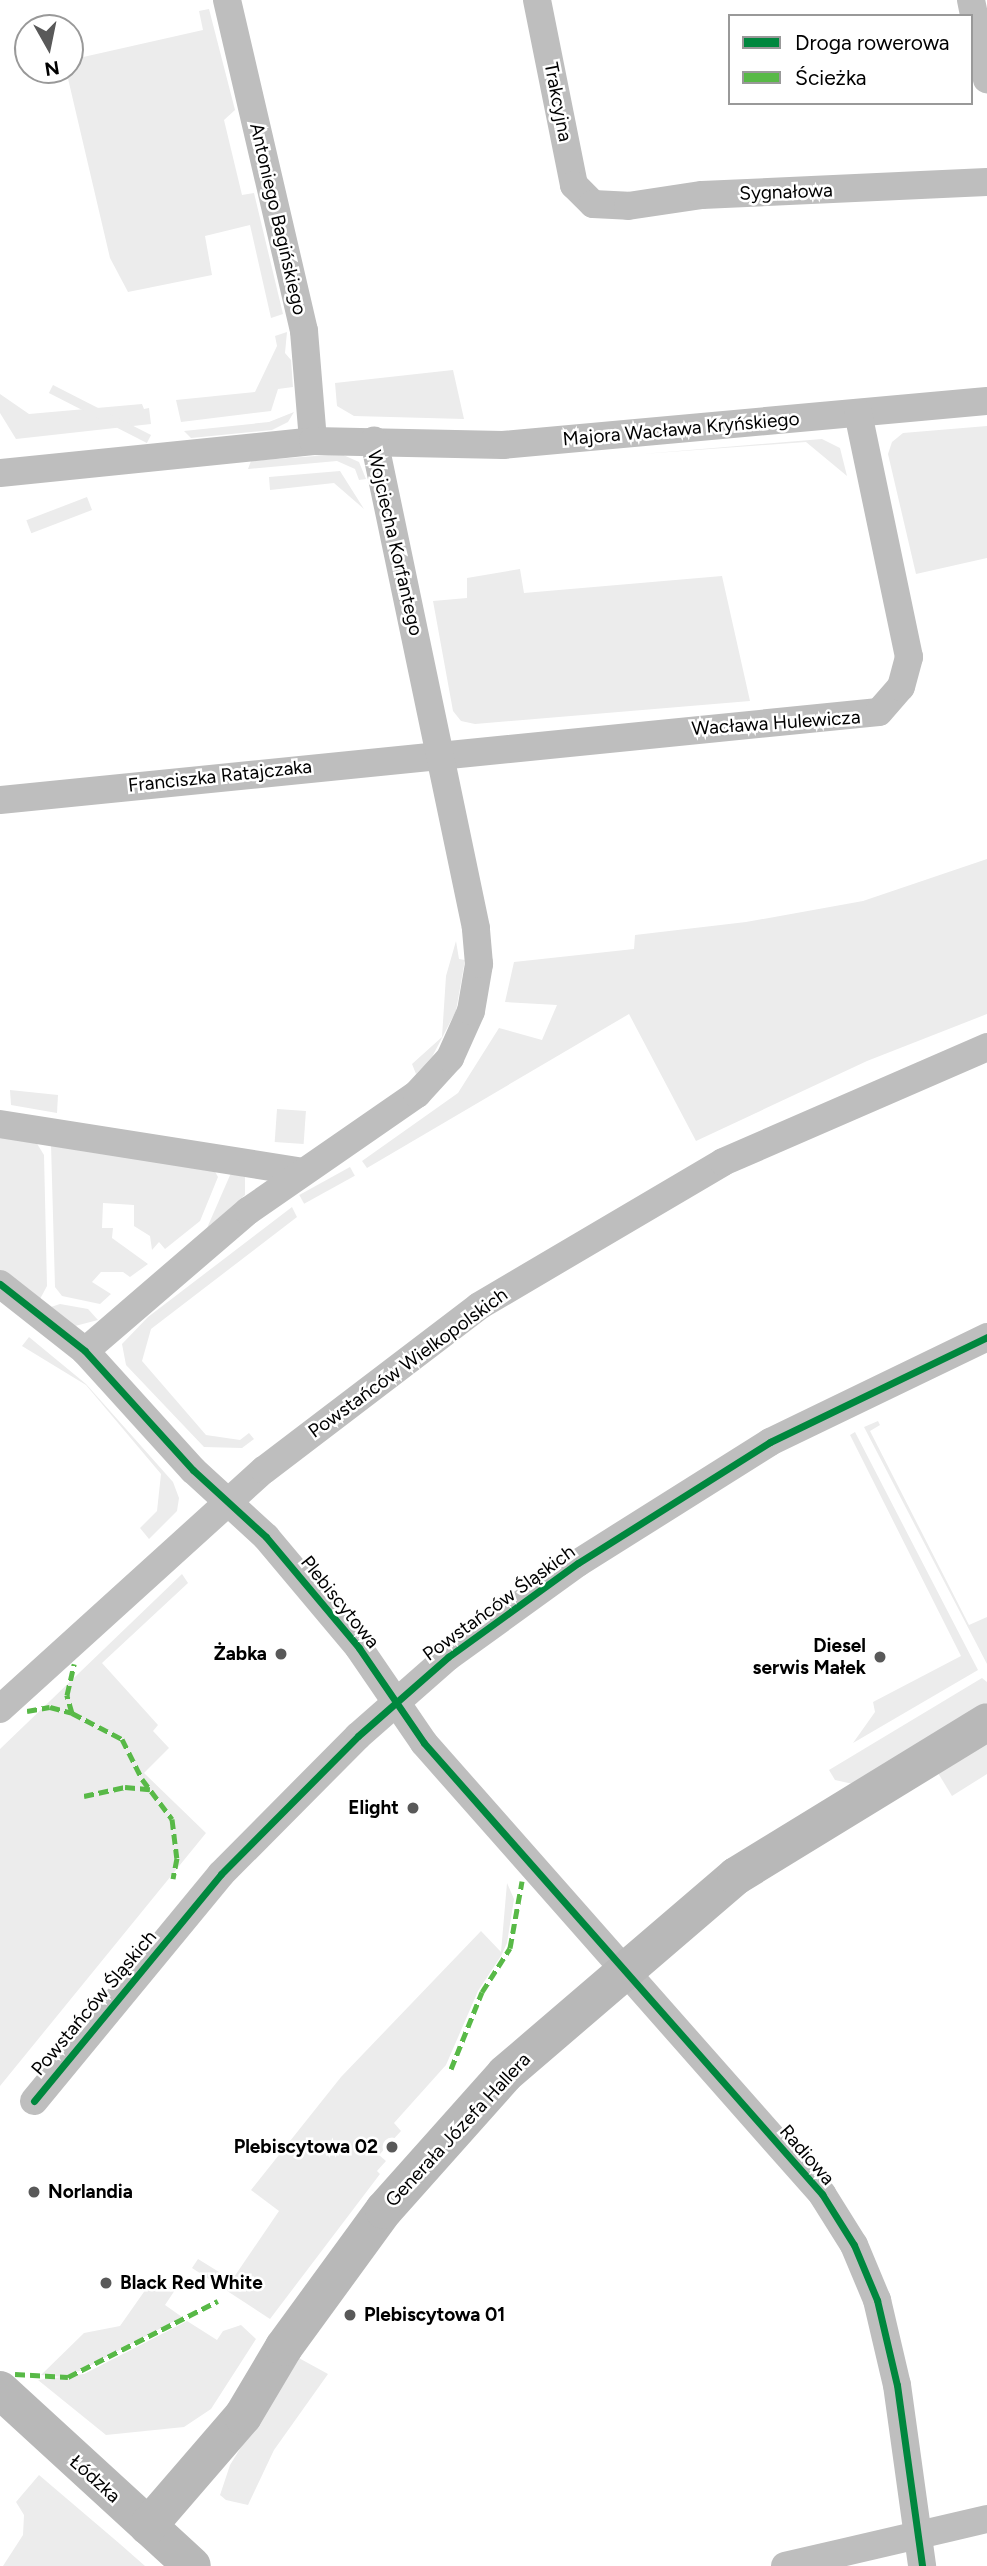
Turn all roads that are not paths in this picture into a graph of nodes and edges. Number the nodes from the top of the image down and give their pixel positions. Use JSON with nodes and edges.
{"nodes":[{"id":1,"x":227,"y":0,"type":"edge"},
{"id":2,"x":537,"y":0,"type":"edge"},
{"id":3,"x":971,"y":0,"type":"edge"},
{"id":4,"x":987,"y":79,"type":"edge"},
{"id":5,"x":987,"y":183,"type":"edge"},
{"id":6,"x":587,"y":200,"type":"joint"},
{"id":7,"x":987,"y":401,"type":"edge"},
{"id":8,"x":858,"y":413,"type":"junction"},
{"id":9,"x":313,"y":441,"type":"junction"},
{"id":10,"x":374,"y":441,"type":"junction"},
{"id":11,"x":0,"y":474,"type":"edge"},
{"id":12,"x":441,"y":753,"type":"junction"},
{"id":13,"x":0,"y":800,"type":"edge"},
{"id":14,"x":987,"y":1047,"type":"edge"},
{"id":15,"x":0,"y":1124,"type":"edge"},
{"id":16,"x":302,"y":1172,"type":"junction"},
{"id":17,"x":0,"y":1284,"type":"edge"},
{"id":18,"x":987,"y":1337,"type":"edge"},
{"id":19,"x":85,"y":1351,"type":"junction"},
{"id":20,"x":227,"y":1502,"type":"junction"},
{"id":21,"x":397,"y":1700,"type":"junction"},
{"id":22,"x":0,"y":1709,"type":"edge"},
{"id":23,"x":987,"y":1722,"type":"edge"},
{"id":24,"x":626,"y":1967,"type":"junction"},
{"id":25,"x":34,"y":2101,"type":"dead end"},
{"id":26,"x":0,"y":2390,"type":"edge"},
{"id":27,"x":987,"y":2519,"type":"edge"},
{"id":28,"x":148,"y":2526,"type":"junction"},
{"id":29,"x":917,"y":2535,"type":"junction"},
{"id":30,"x":192,"y":2566,"type":"edge"},
{"id":31,"x":785,"y":2566,"type":"edge"},
{"id":32,"x":922,"y":2566,"type":"edge"}],
"edges":[{"from":1,"to":9,"type":"street","name":"Antoniego Bagińskiego"},
{"from":2,"to":6,"type":"street","name":"Trakcyjna"},
{"from":3,"to":4,"type":"street"},
{"from":5,"to":6,"type":"street","name":"Sygnałowa"},
{"from":7,"to":8,"type":"street","name":"Majora Wacława Kryńskiego"},
{"from":8,"to":10,"type":"street","name":"Majora Wacława Kryńskiego"},
{"from":8,"to":12,"type":"street","name":"Wacława Hulewicza"},
{"from":9,"to":10,"type":"street","name":"Wojciecha Korfantego"},
{"from":9,"to":11,"type":"street","name":"Wojciecha Korfantego"},
{"from":10,"to":12,"type":"street","name":"Wojciecha Korfantego"},
{"from":12,"to":13,"type":"street","name":"Franciszka Ratajczaka"},
{"from":12,"to":16,"type":"street","name":"Wojciecha Korfantego"},
{"from":14,"to":20,"type":"street","name":"Powstańców Wielkopolskich"},
{"from":15,"to":16,"type":"street"},
{"from":16,"to":19,"type":"street"},
{"from":17,"to":19,"type":"street","name":"Plebiscytowa"},
{"from":18,"to":21,"type":"street","name":"Powstańców Śląskich"},
{"from":19,"to":20,"type":"street","name":"Plebiscytowa"},
{"from":20,"to":21,"type":"street","name":"Plebiscytowa"},
{"from":20,"to":22,"type":"street","name":"Powstańców Wielkopolskich"},
{"from":21,"to":24,"type":"street","name":"Plebiscytowa"},
{"from":21,"to":25,"type":"street","name":"Powstańców Śląskich"},
{"from":23,"to":24,"type":"street","name":"Generała Józefa Hallera"},
{"from":24,"to":28,"type":"street","name":"Generała Józefa Hallera"},
{"from":24,"to":29,"type":"street","name":"Radiowa"},
{"from":26,"to":28,"type":"street","name":"Łódzka"},
{"from":27,"to":29,"type":"street"},
{"from":28,"to":30,"type":"street","name":"Łódzka"},
{"from":29,"to":31,"type":"street"},
{"from":29,"to":32,"type":"street","name":"Radiowa"}]}
